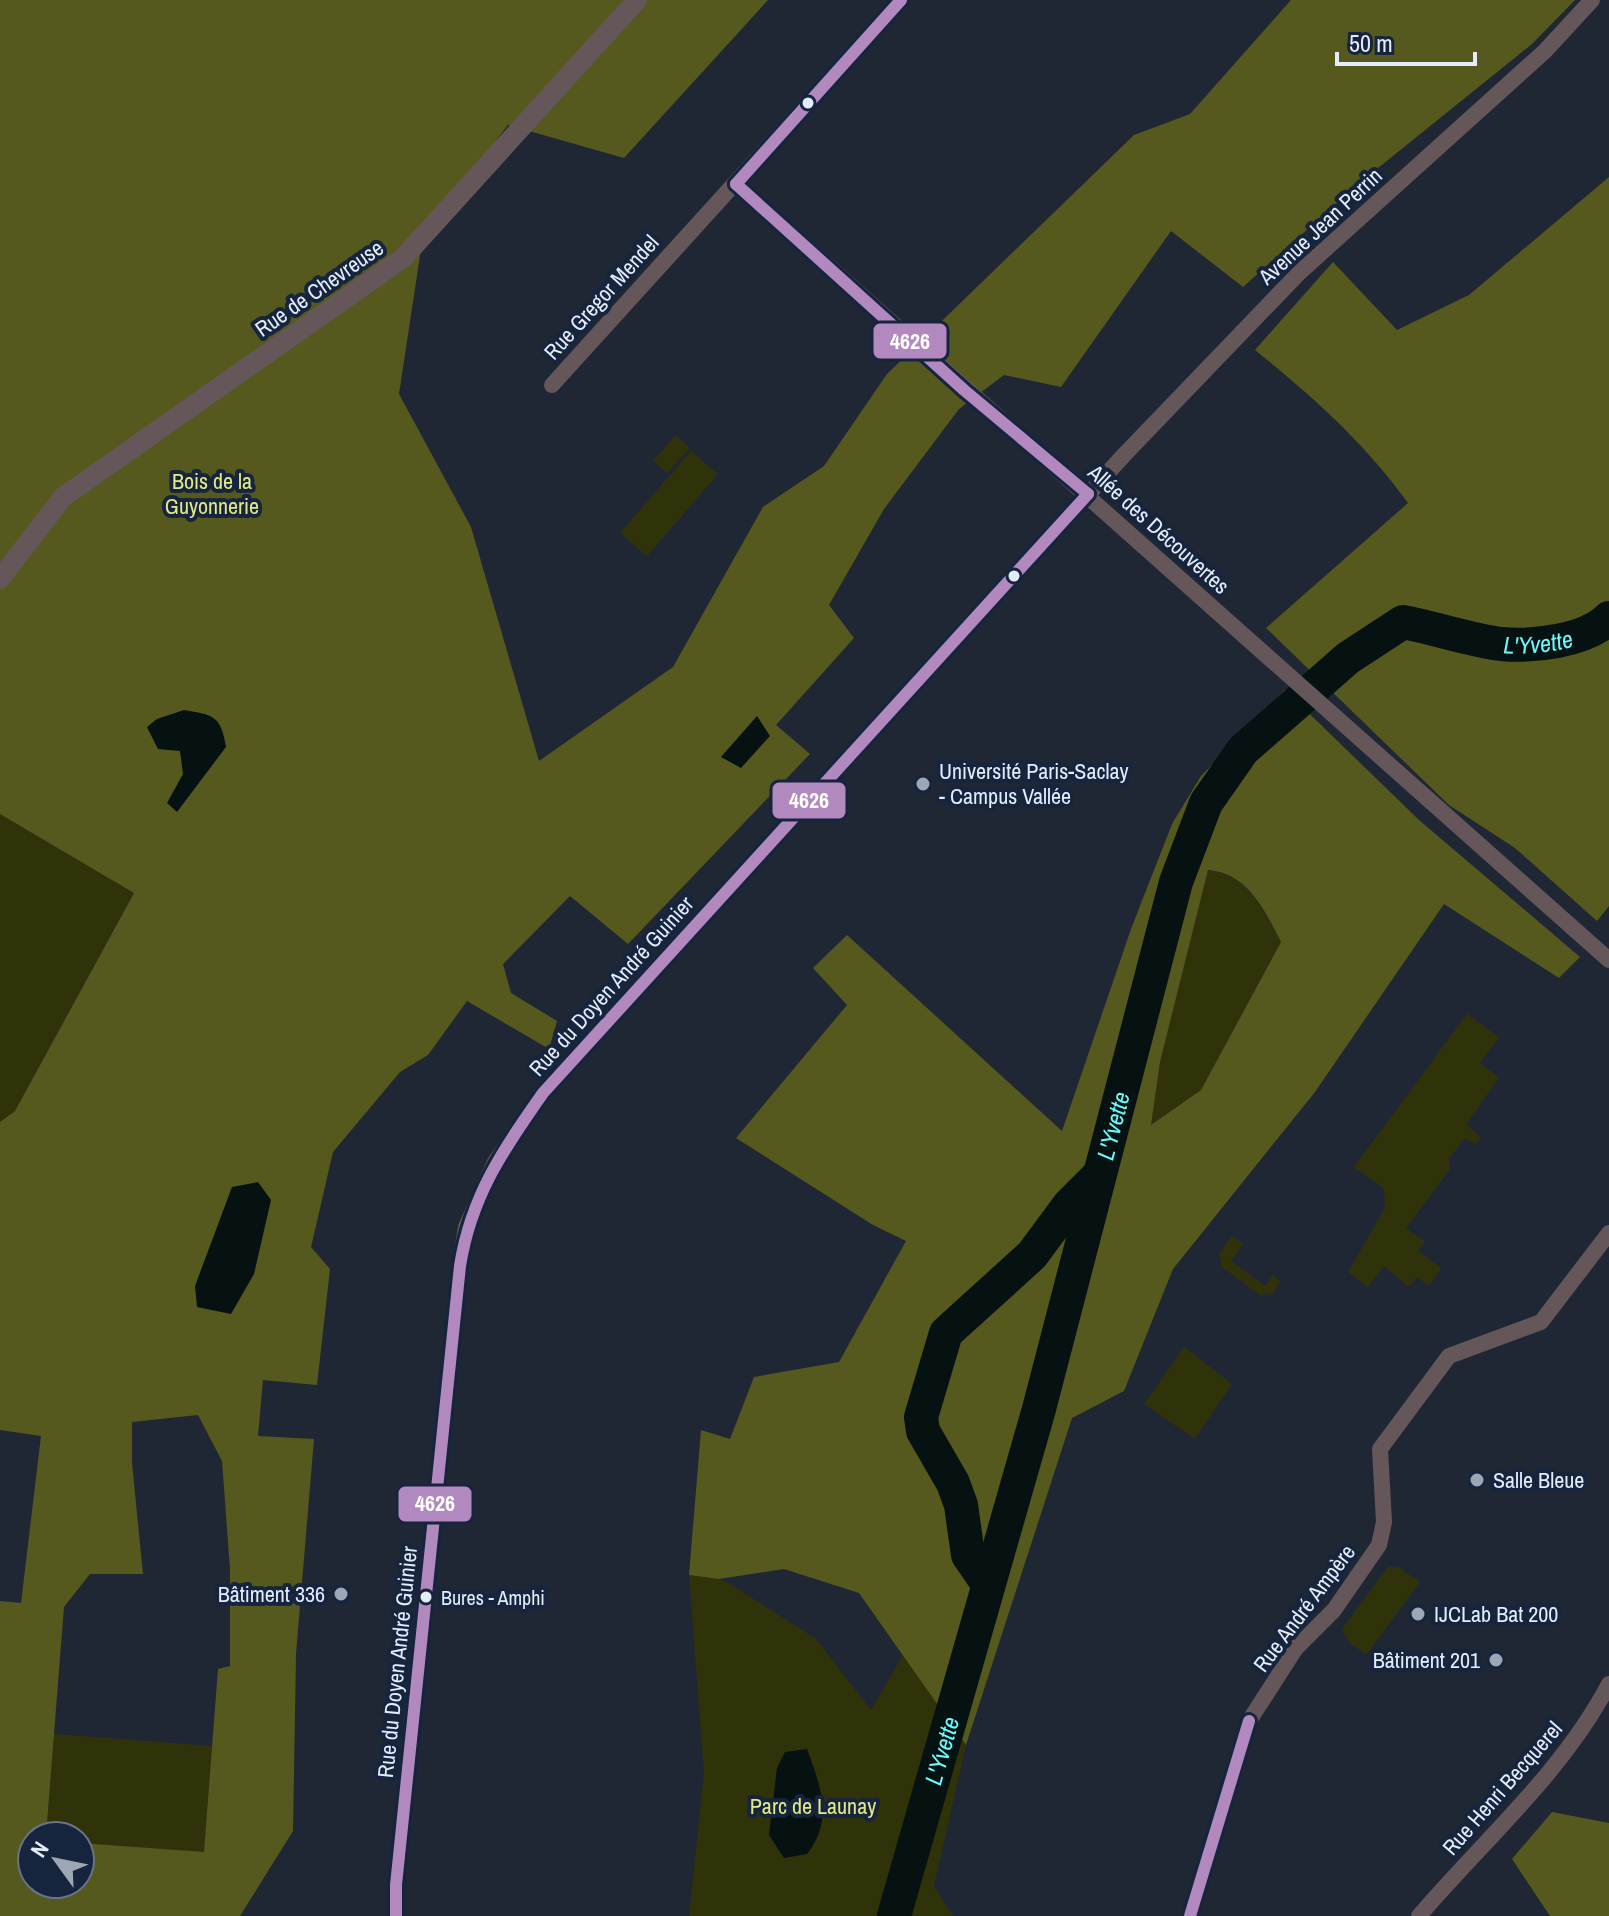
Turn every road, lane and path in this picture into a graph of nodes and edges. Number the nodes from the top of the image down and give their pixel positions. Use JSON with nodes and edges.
{"nodes":[{"id":1,"x":637,"y":0,"type":"edge"},
{"id":2,"x":901,"y":0,"type":"edge"},
{"id":3,"x":1592,"y":0,"type":"edge"},
{"id":4,"x":736,"y":184,"type":"junction"},
{"id":5,"x":552,"y":385,"type":"dead end"},
{"id":6,"x":1088,"y":494,"type":"junction"},
{"id":7,"x":0,"y":579,"type":"edge"},
{"id":8,"x":1609,"y":960,"type":"edge"},
{"id":9,"x":1609,"y":1233,"type":"edge"},
{"id":10,"x":1609,"y":1684,"type":"edge"},
{"id":11,"x":396,"y":1916,"type":"edge"},
{"id":12,"x":1190,"y":1916,"type":"edge"},
{"id":13,"x":1419,"y":1916,"type":"edge"}],
"edges":[{"from":1,"to":7,"type":"street","name":"Rue de Chevreuse"},
{"from":2,"to":4,"type":"street"},
{"from":3,"to":6,"type":"street","name":"Avenue Jean Perrin"},
{"from":4,"to":5,"type":"street","name":"Rue Gregor Mendel"},
{"from":4,"to":6,"type":"street","name":"Allée des Découvertes"},
{"from":6,"to":8,"type":"street","name":"Allée des Découvertes"},
{"from":6,"to":11,"type":"street","name":"Rue du Doyen André Guinier"},
{"from":9,"to":12,"type":"street","name":"Rue André Ampère"},
{"from":10,"to":13,"type":"street","name":"Rue Henri Becquerel"}]}
